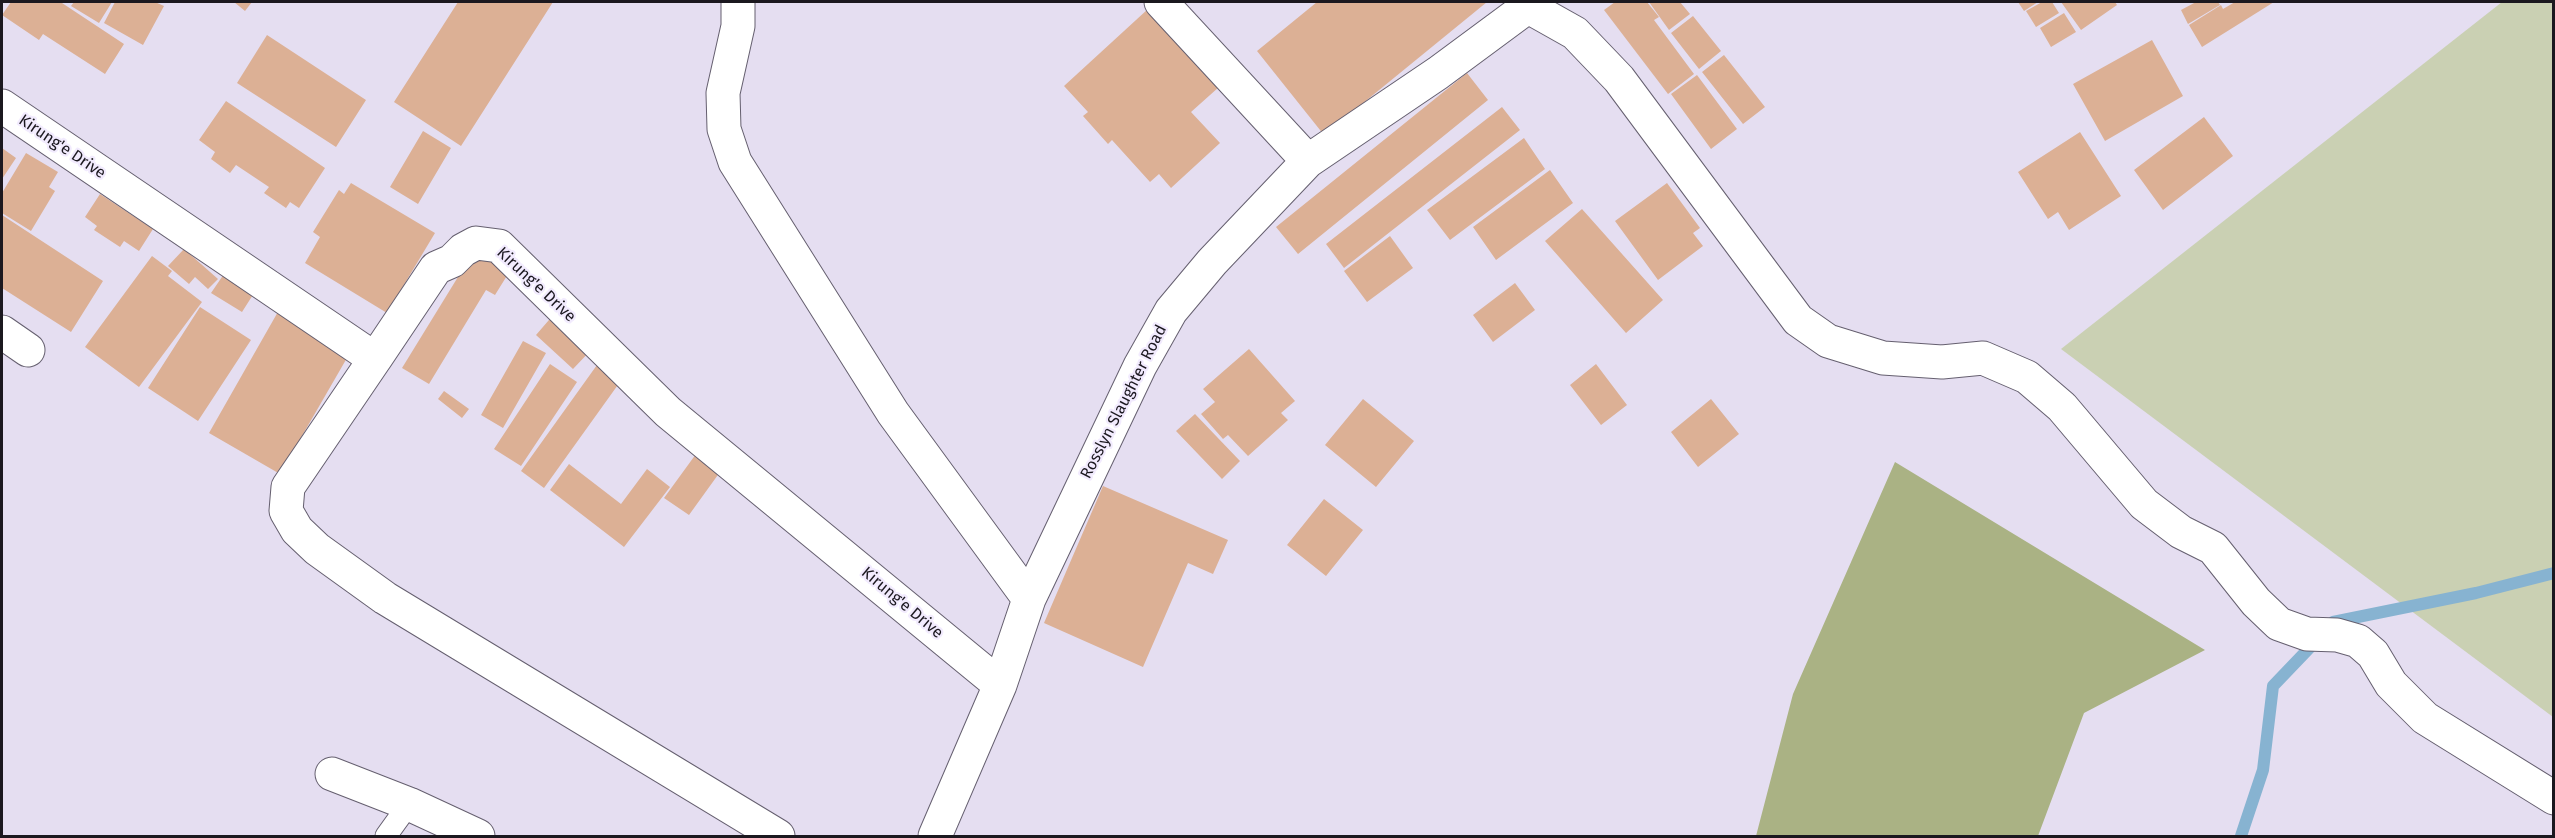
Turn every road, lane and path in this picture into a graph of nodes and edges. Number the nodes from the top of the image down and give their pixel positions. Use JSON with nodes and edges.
{"nodes":[{"id":1,"x":738,"y":2,"type":"edge"},
{"id":2,"x":1161,"y":2,"type":"edge"},
{"id":3,"x":1531,"y":4,"type":"edge"},
{"id":4,"x":2,"y":106,"type":"edge"},
{"id":5,"x":1308,"y":161,"type":"junction"},
{"id":6,"x":375,"y":359,"type":"junction"},
{"id":7,"x":1029,"y":599,"type":"junction"},
{"id":8,"x":1000,"y":685,"type":"junction"},
{"id":9,"x":332,"y":774,"type":"dead end"},
{"id":10,"x":2553,"y":798,"type":"edge"},
{"id":11,"x":409,"y":804,"type":"junction"},
{"id":12,"x":386,"y":837,"type":"edge"},
{"id":13,"x":478,"y":837,"type":"edge"},
{"id":14,"x":778,"y":837,"type":"edge"},
{"id":15,"x":935,"y":837,"type":"edge"}],
"edges":[{"from":1,"to":7,"type":"street"},
{"from":2,"to":5,"type":"street"},
{"from":3,"to":5,"type":"street","name":"Rosslyn Slaughter Road"},
{"from":3,"to":10,"type":"street"},
{"from":4,"to":6,"type":"street","name":"Kirung'e Drive"},
{"from":5,"to":7,"type":"street","name":"Rosslyn Slaughter Road"},
{"from":6,"to":8,"type":"street","name":"Kirung'e Drive"},
{"from":6,"to":14,"type":"street"},
{"from":7,"to":8,"type":"street","name":"Rosslyn Slaughter Road"},
{"from":8,"to":15,"type":"street","name":"Rosslyn Slaughter Road"},
{"from":9,"to":11,"type":"street"},
{"from":11,"to":12,"type":"lane"},
{"from":11,"to":13,"type":"street"}]}
